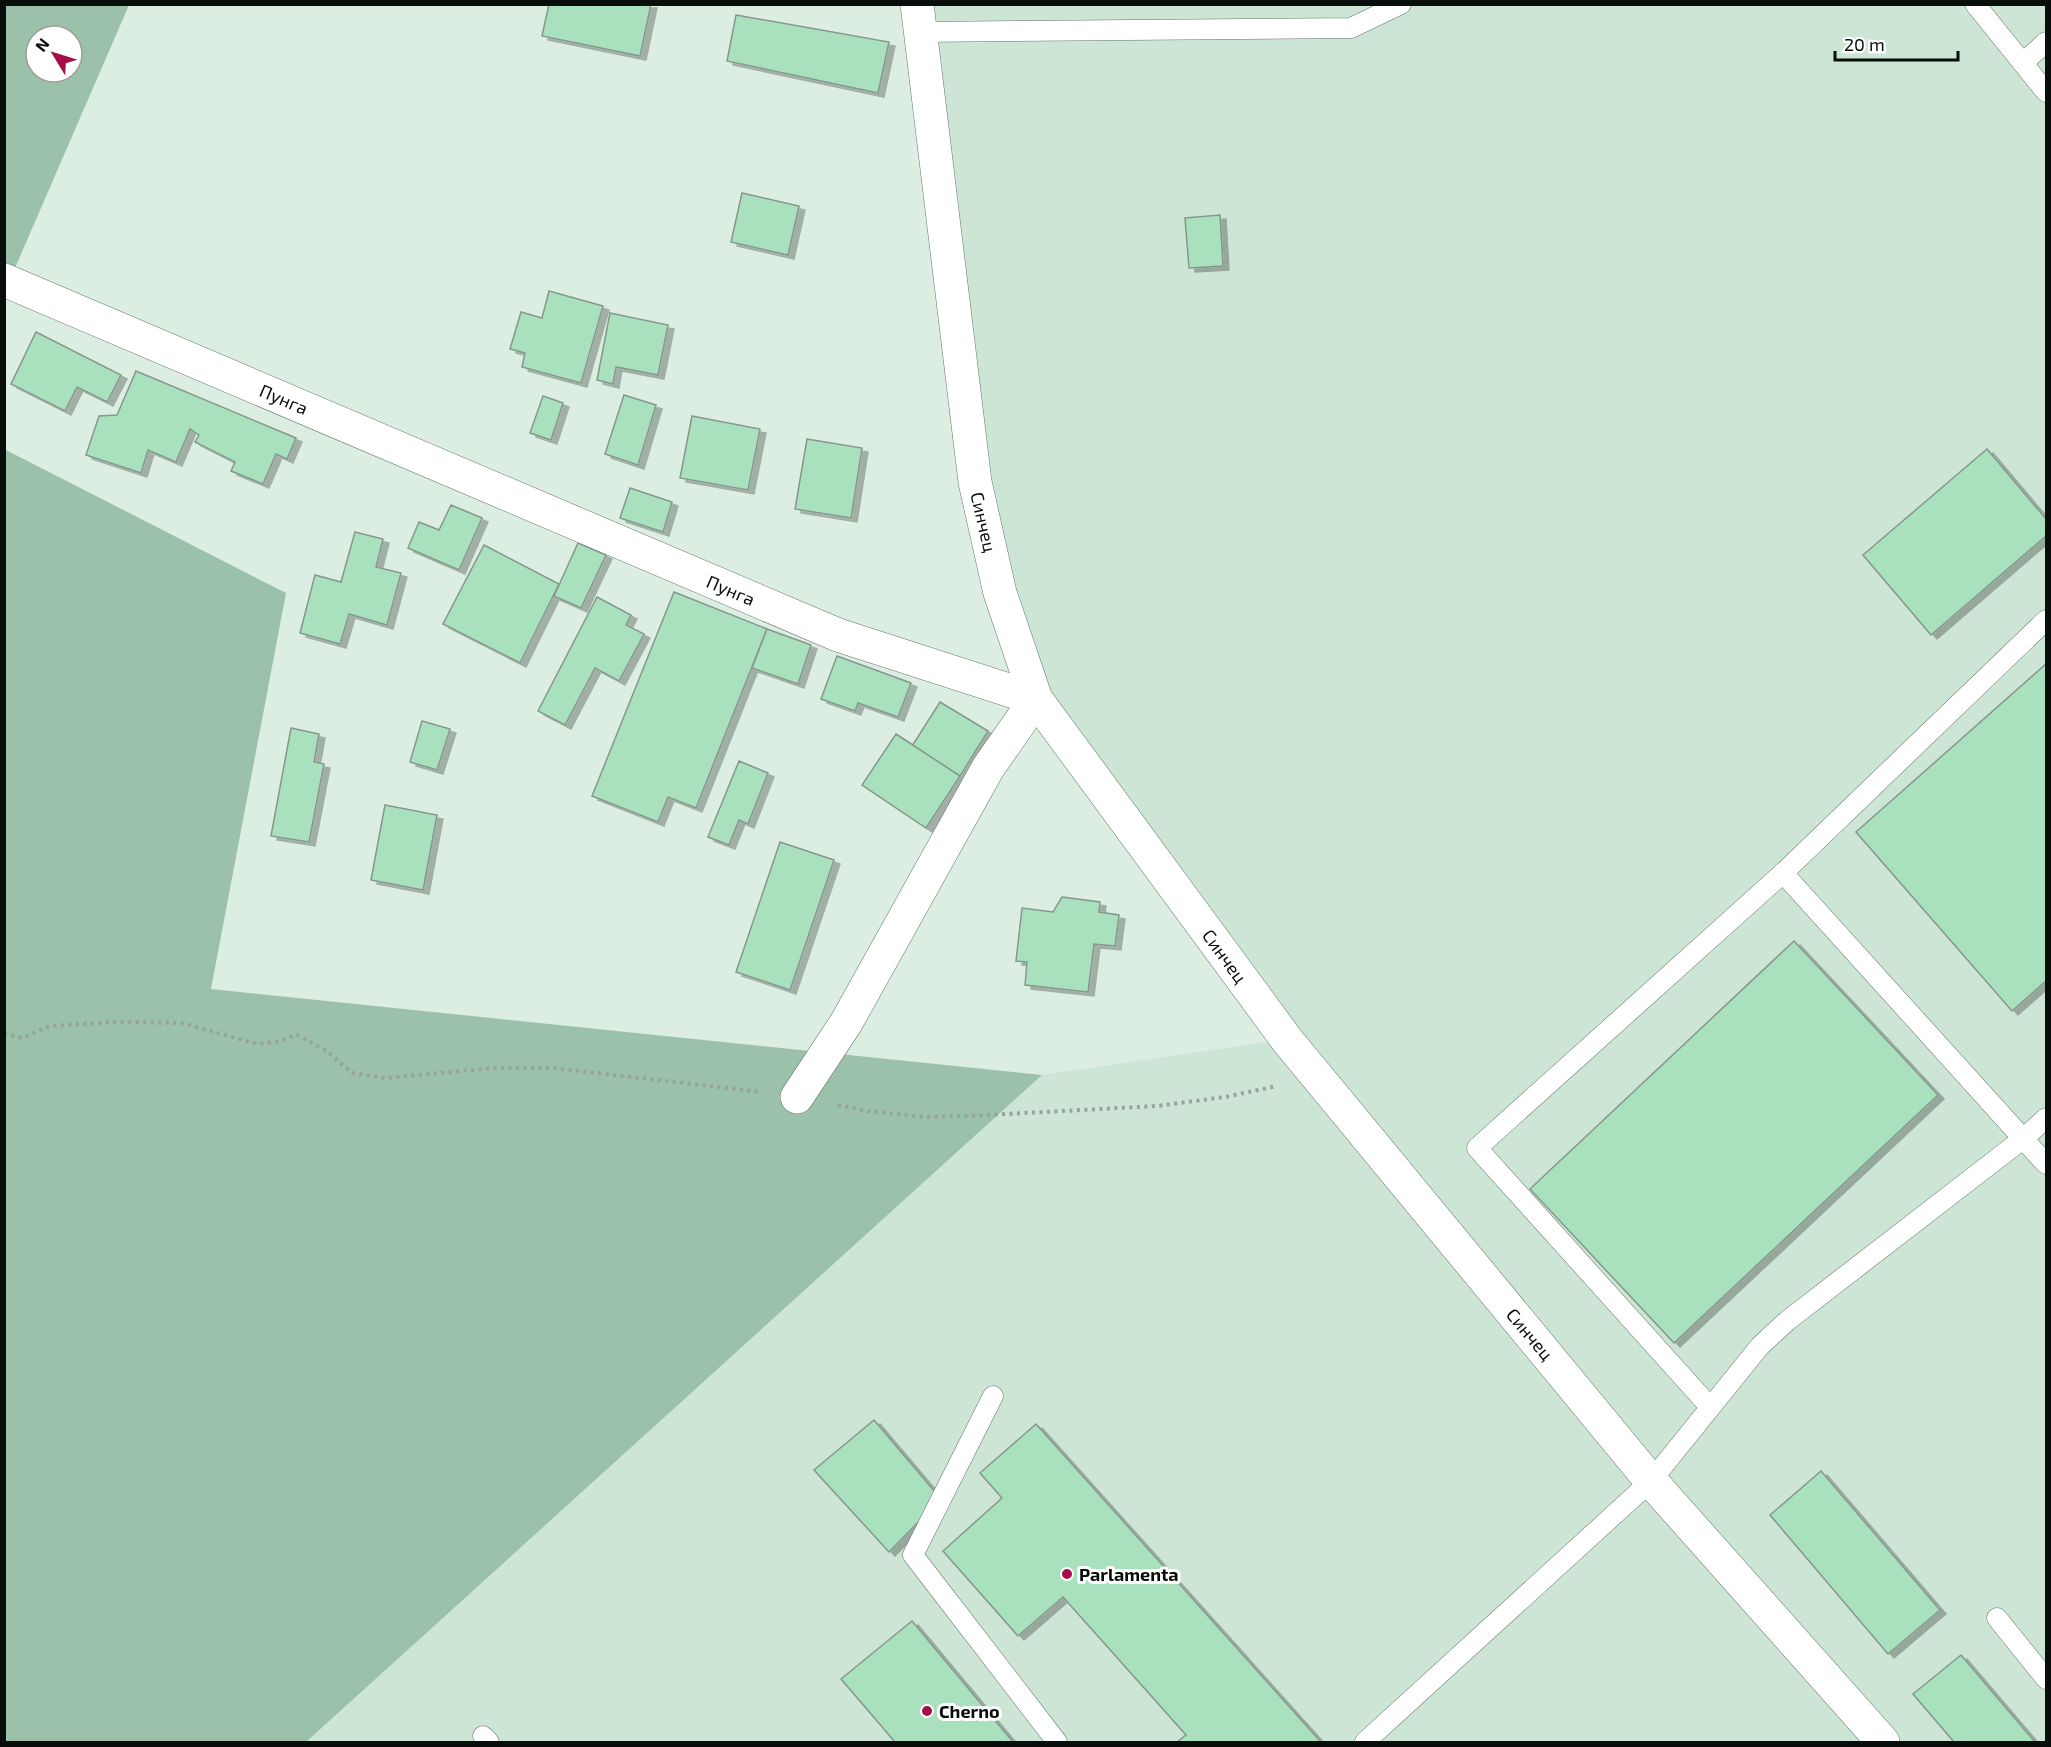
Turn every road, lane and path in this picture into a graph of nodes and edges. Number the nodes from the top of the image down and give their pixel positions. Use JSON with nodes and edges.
{"nodes":[{"id":1,"x":1401,"y":4,"type":"edge"},
{"id":2,"x":1975,"y":4,"type":"edge"},
{"id":3,"x":918,"y":18,"type":"edge"},
{"id":4,"x":2046,"y":42,"type":"edge"},
{"id":5,"x":2023,"y":63,"type":"junction"},
{"id":6,"x":2046,"y":92,"type":"edge"},
{"id":7,"x":4,"y":280,"type":"edge"},
{"id":8,"x":2046,"y":620,"type":"edge"},
{"id":9,"x":1036,"y":699,"type":"junction"},
{"id":10,"x":1783,"y":873,"type":"junction"},
{"id":11,"x":4,"y":1033,"type":"edge"},
{"id":12,"x":1318,"y":1077,"type":"junction"},
{"id":13,"x":797,"y":1097,"type":"junction"},
{"id":14,"x":2046,"y":1118,"type":"edge"},
{"id":15,"x":2024,"y":1138,"type":"junction"},
{"id":16,"x":2046,"y":1164,"type":"edge"},
{"id":17,"x":993,"y":1396,"type":"dead end"},
{"id":18,"x":1710,"y":1407,"type":"junction"},
{"id":19,"x":1651,"y":1481,"type":"junction"},
{"id":20,"x":1997,"y":1617,"type":"dead end"},
{"id":21,"x":2046,"y":1679,"type":"edge"},
{"id":22,"x":1057,"y":1743,"type":"edge"},
{"id":23,"x":1365,"y":1743,"type":"edge"},
{"id":24,"x":1883,"y":1743,"type":"edge"}],
"edges":[{"from":1,"to":3,"type":"lane"},
{"from":2,"to":5,"type":"lane"},
{"from":3,"to":9,"type":"street","name":"Синчец"},
{"from":4,"to":5,"type":"lane"},
{"from":5,"to":6,"type":"lane"},
{"from":7,"to":9,"type":"street","name":"Пунга"},
{"from":8,"to":10,"type":"lane"},
{"from":9,"to":12,"type":"street","name":"Синчец"},
{"from":9,"to":13,"type":"street"},
{"from":10,"to":15,"type":"lane"},
{"from":10,"to":18,"type":"lane"},
{"from":11,"to":13,"type":"path"},
{"from":12,"to":13,"type":"path"},
{"from":12,"to":19,"type":"street","name":"Синчец"},
{"from":14,"to":15,"type":"lane"},
{"from":15,"to":16,"type":"lane"},
{"from":15,"to":18,"type":"lane"},
{"from":17,"to":22,"type":"lane"},
{"from":18,"to":19,"type":"lane"},
{"from":19,"to":23,"type":"lane"},
{"from":19,"to":24,"type":"street","name":"Синчец"},
{"from":20,"to":21,"type":"lane"}]}
